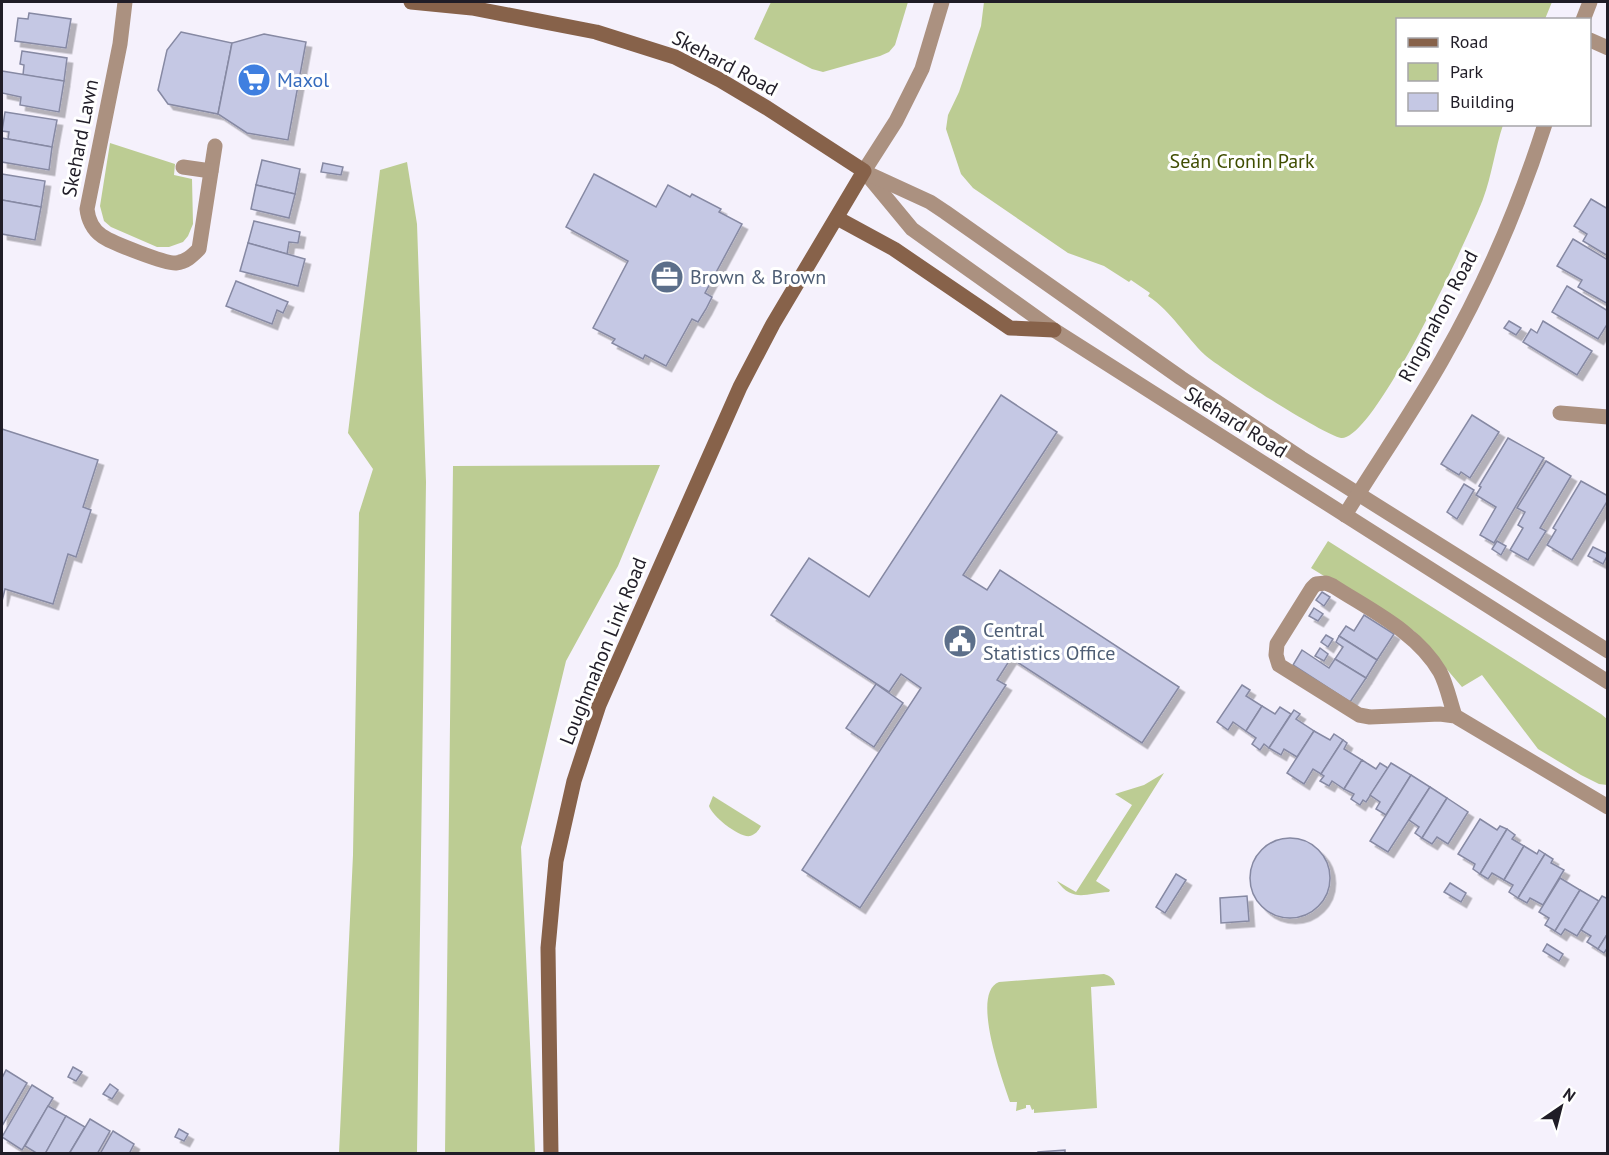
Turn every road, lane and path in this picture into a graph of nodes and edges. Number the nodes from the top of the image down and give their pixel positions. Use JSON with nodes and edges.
{"nodes":[{"id":1,"x":125,"y":2,"type":"edge"},
{"id":2,"x":411,"y":2,"type":"edge"},
{"id":3,"x":942,"y":2,"type":"edge"},
{"id":4,"x":1590,"y":2,"type":"edge"},
{"id":5,"x":1584,"y":18,"type":"edge"},
{"id":6,"x":1591,"y":40,"type":"edge"},
{"id":7,"x":1608,"y":48,"type":"edge"},
{"id":8,"x":1544,"y":126,"type":"edge"},
{"id":9,"x":215,"y":146,"type":"dead end"},
{"id":10,"x":183,"y":167,"type":"dead end"},
{"id":11,"x":211,"y":171,"type":"junction"},
{"id":12,"x":864,"y":171,"type":"junction"},
{"id":13,"x":837,"y":218,"type":"junction"},
{"id":14,"x":1054,"y":330,"type":"junction"},
{"id":15,"x":1560,"y":413,"type":"dead end"},
{"id":16,"x":1608,"y":417,"type":"edge"},
{"id":17,"x":1358,"y":495,"type":"junction"},
{"id":18,"x":1345,"y":515,"type":"junction"},
{"id":19,"x":1608,"y":651,"type":"edge"},
{"id":20,"x":1608,"y":682,"type":"edge"},
{"id":21,"x":1455,"y":716,"type":"junction"},
{"id":22,"x":1608,"y":807,"type":"edge"},
{"id":23,"x":551,"y":1154,"type":"edge"}],
"edges":[{"from":1,"to":11,"type":"street","name":"Skehard Lawn"},
{"from":2,"to":12,"type":"main road","name":"Skehard Road"},
{"from":3,"to":12,"type":"street"},
{"from":4,"to":5,"type":"street"},
{"from":6,"to":7,"type":"street"},
{"from":8,"to":17,"type":"street","name":"Ringmahon Road"},
{"from":9,"to":11,"type":"street","name":"Skehard Lawn"},
{"from":10,"to":11,"type":"street"},
{"from":12,"to":13,"type":"main road","name":"Loughmahon Link Road"},
{"from":12,"to":14,"type":"street","name":"Skehard Road"},
{"from":12,"to":17,"type":"street","name":"Skehard Road"},
{"from":13,"to":14,"type":"main road"},
{"from":13,"to":23,"type":"main road","name":"Loughmahon Link Road"},
{"from":14,"to":18,"type":"street","name":"Skehard Road"},
{"from":15,"to":16,"type":"street"},
{"from":17,"to":18,"type":"street","name":"Ringmahon Road"},
{"from":17,"to":19,"type":"street","name":"Skehard Road"},
{"from":18,"to":20,"type":"street","name":"Skehard Road"},
{"from":21,"to":21,"type":"street"},
{"from":21,"to":22,"type":"street"}]}
